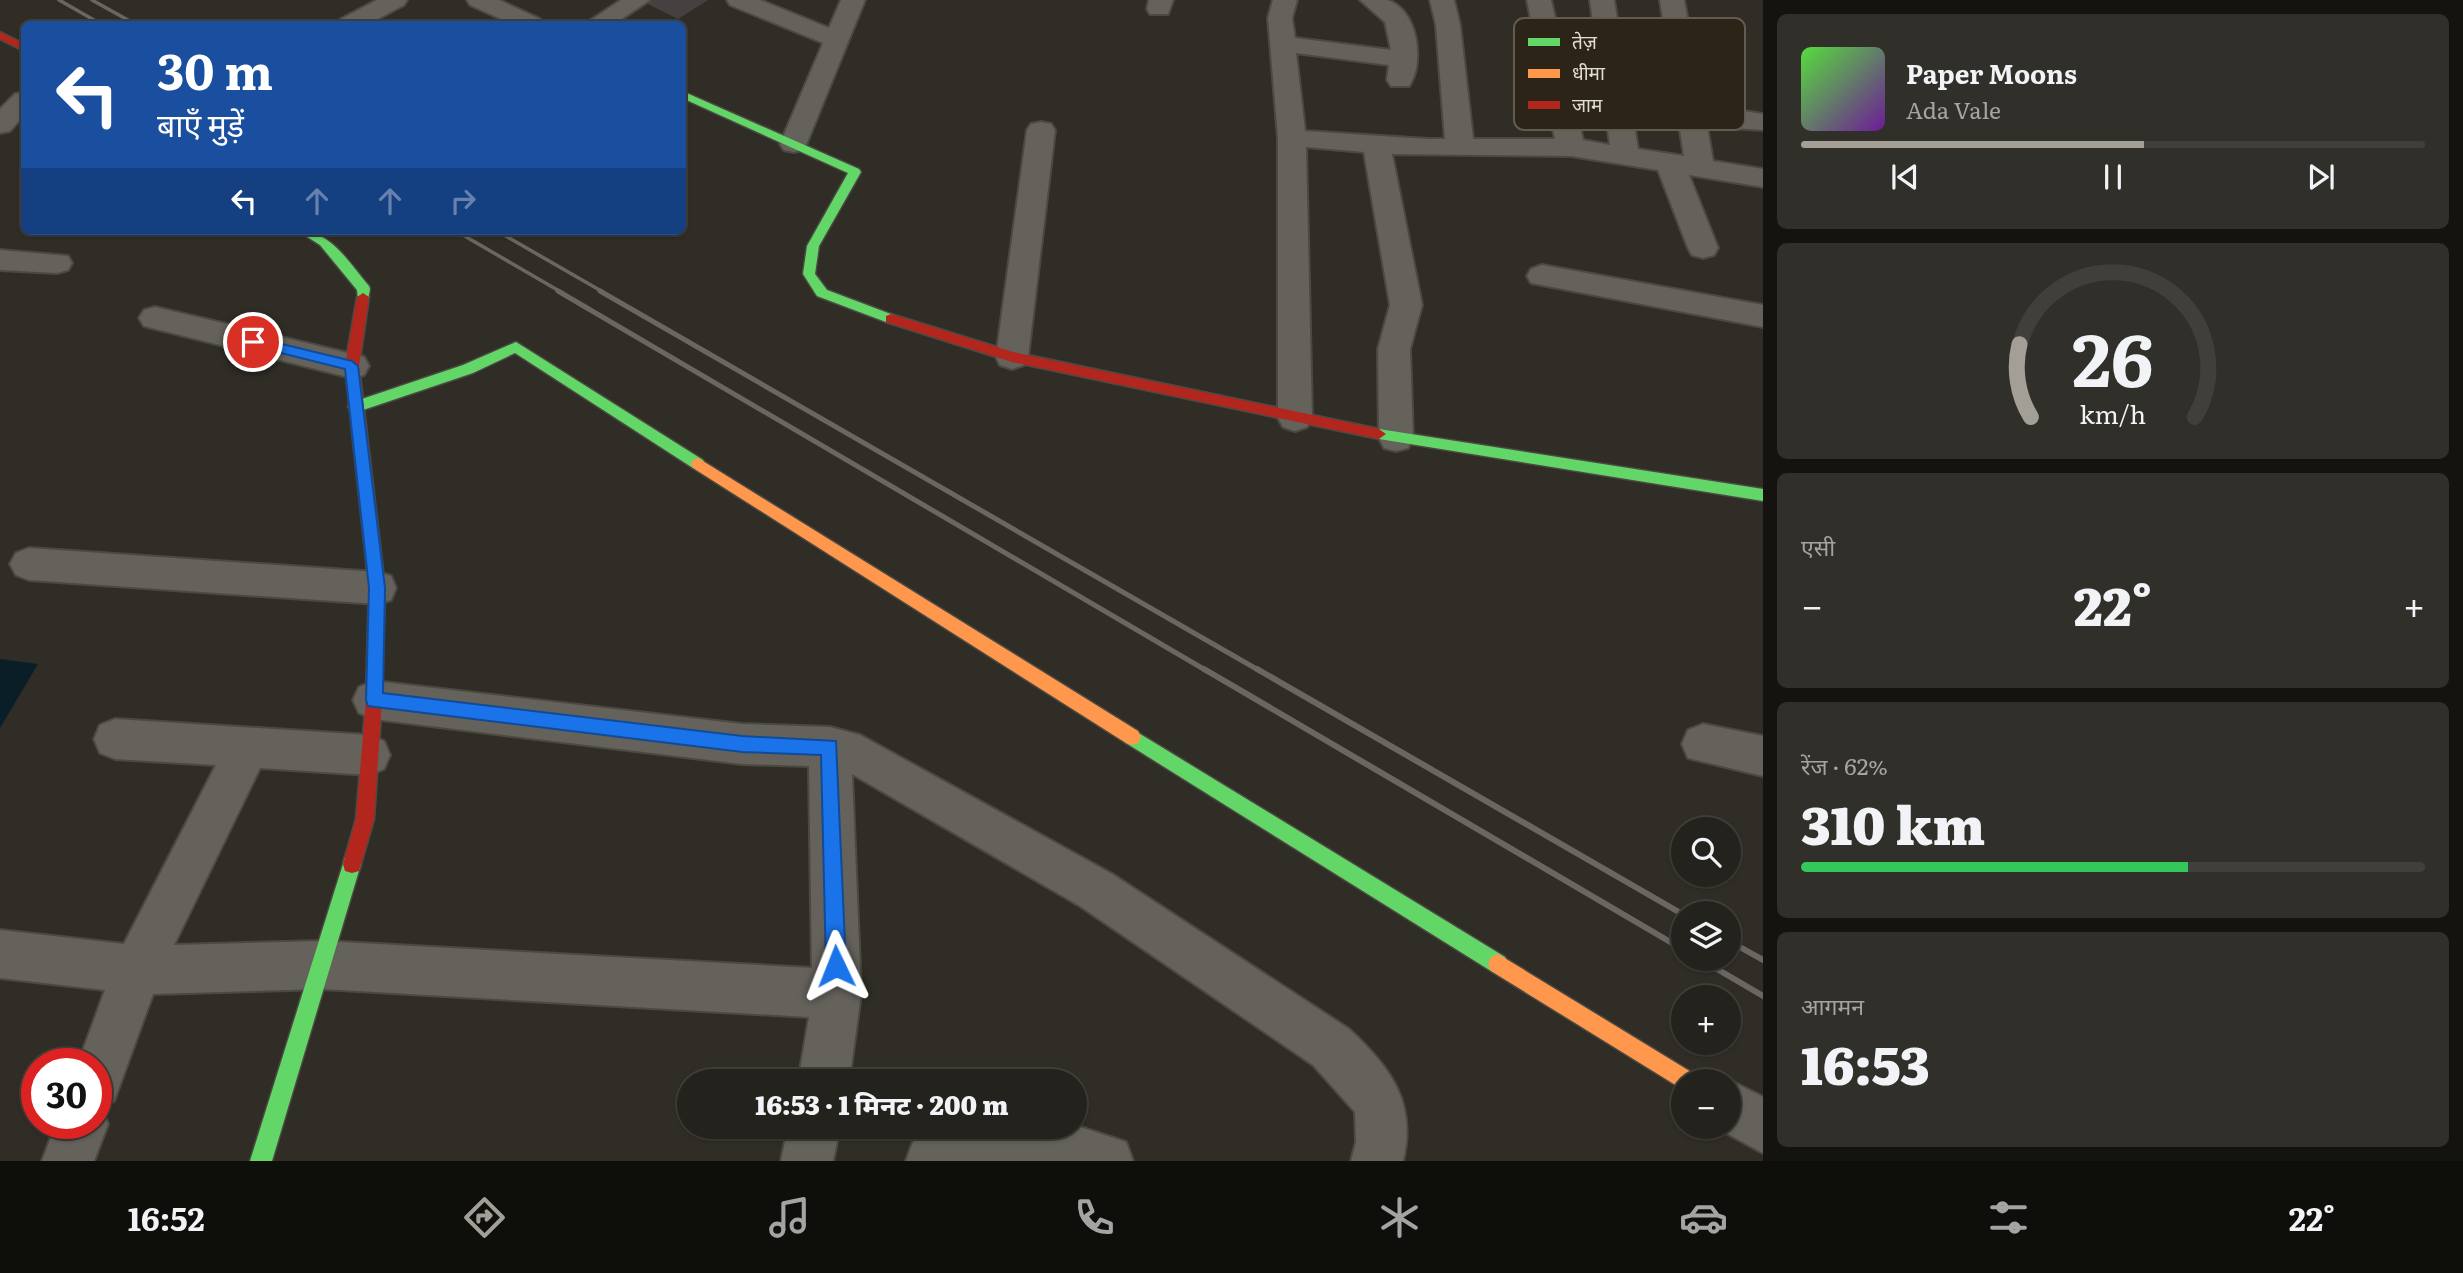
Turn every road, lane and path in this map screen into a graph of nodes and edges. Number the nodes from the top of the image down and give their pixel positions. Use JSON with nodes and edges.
{"nodes":[{"id":1,"x":395,"y":0,"type":"edge"},
{"id":2,"x":479,"y":0,"type":"edge"},
{"id":3,"x":638,"y":0,"type":"edge"},
{"id":4,"x":739,"y":0,"type":"edge"},
{"id":5,"x":853,"y":0,"type":"edge"},
{"id":6,"x":1284,"y":0,"type":"edge"},
{"id":7,"x":1372,"y":0,"type":"edge"},
{"id":8,"x":1442,"y":0,"type":"edge"},
{"id":9,"x":1539,"y":0,"type":"edge"},
{"id":10,"x":1602,"y":0,"type":"edge"},
{"id":11,"x":1672,"y":0,"type":"edge"},
{"id":12,"x":1543,"y":18,"type":"edge"},
{"id":13,"x":1605,"y":18,"type":"edge"},
{"id":14,"x":1675,"y":18,"type":"edge"},
{"id":15,"x":356,"y":21,"type":"edge"},
{"id":16,"x":524,"y":21,"type":"edge"},
{"id":17,"x":602,"y":21,"type":"edge"},
{"id":18,"x":0,"y":35,"type":"edge"},
{"id":19,"x":836,"y":40,"type":"junction"},
{"id":20,"x":1282,"y":44,"type":"junction"},
{"id":21,"x":21,"y":46,"type":"edge"},
{"id":22,"x":686,"y":96,"type":"edge"},
{"id":23,"x":21,"y":103,"type":"edge"},
{"id":24,"x":1745,"y":119,"type":"edge"},
{"id":25,"x":1763,"y":122,"type":"edge"},
{"id":26,"x":0,"y":125,"type":"edge"},
{"id":27,"x":1041,"y":130,"type":"dead end"},
{"id":28,"x":1568,"y":130,"type":"edge"},
{"id":29,"x":1621,"y":130,"type":"edge"},
{"id":30,"x":1693,"y":130,"type":"edge"},
{"id":31,"x":1292,"y":138,"type":"junction"},
{"id":32,"x":1376,"y":143,"type":"junction"},
{"id":33,"x":794,"y":144,"type":"junction"},
{"id":34,"x":1572,"y":147,"type":"junction"},
{"id":35,"x":1460,"y":148,"type":"junction"},
{"id":36,"x":1625,"y":155,"type":"junction"},
{"id":37,"x":1670,"y":163,"type":"junction"},
{"id":38,"x":1700,"y":167,"type":"junction"},
{"id":39,"x":1763,"y":178,"type":"edge"},
{"id":40,"x":311,"y":235,"type":"edge"},
{"id":41,"x":1703,"y":248,"type":"dead end"},
{"id":42,"x":0,"y":260,"type":"edge"},
{"id":43,"x":57,"y":262,"type":"dead end"},
{"id":44,"x":1542,"y":276,"type":"dead end"},
{"id":45,"x":1763,"y":316,"type":"edge"},
{"id":46,"x":155,"y":318,"type":"dead end"},
{"id":47,"x":1012,"y":357,"type":"junction"},
{"id":48,"x":352,"y":366,"type":"junction"},
{"id":49,"x":355,"y":407,"type":"junction"},
{"id":50,"x":1295,"y":418,"type":"junction"},
{"id":51,"x":1396,"y":438,"type":"junction"},
{"id":52,"x":1763,"y":495,"type":"edge"},
{"id":53,"x":29,"y":564,"type":"dead end"},
{"id":54,"x":377,"y":588,"type":"junction"},
{"id":55,"x":374,"y":700,"type":"junction"},
{"id":56,"x":115,"y":739,"type":"dead end"},
{"id":57,"x":1703,"y":744,"type":"dead end"},
{"id":58,"x":248,"y":747,"type":"junction"},
{"id":59,"x":830,"y":747,"type":"junction"},
{"id":60,"x":369,"y":755,"type":"junction"},
{"id":61,"x":1763,"y":756,"type":"edge"},
{"id":62,"x":0,"y":954,"type":"edge"},
{"id":63,"x":323,"y":965,"type":"junction"},
{"id":64,"x":138,"y":970,"type":"junction"},
{"id":65,"x":837,"y":994,"type":"junction"},
{"id":66,"x":109,"y":1048,"type":"edge"},
{"id":67,"x":825,"y":1069,"type":"edge"},
{"id":68,"x":1671,"y":1071,"type":"edge"},
{"id":69,"x":1741,"y":1113,"type":"edge"},
{"id":70,"x":1763,"y":1127,"type":"edge"},
{"id":71,"x":76,"y":1139,"type":"edge"},
{"id":72,"x":812,"y":1139,"type":"edge"},
{"id":73,"x":68,"y":1161,"type":"edge"},
{"id":74,"x":261,"y":1161,"type":"edge"},
{"id":75,"x":807,"y":1161,"type":"edge"},
{"id":76,"x":932,"y":1161,"type":"edge"},
{"id":77,"x":1107,"y":1161,"type":"edge"},
{"id":78,"x":1377,"y":1161,"type":"edge"}],
"edges":[{"from":1,"to":15,"type":"street"},
{"from":2,"to":16,"type":"street"},
{"from":3,"to":17,"type":"street"},
{"from":4,"to":19,"type":"street"},
{"from":5,"to":19,"type":"street"},
{"from":6,"to":20,"type":"street"},
{"from":7,"to":20,"type":"street"},
{"from":8,"to":35,"type":"street"},
{"from":9,"to":12,"type":"street"},
{"from":10,"to":13,"type":"street"},
{"from":11,"to":14,"type":"street"},
{"from":18,"to":21,"type":"street"},
{"from":19,"to":33,"type":"street"},
{"from":20,"to":31,"type":"street"},
{"from":22,"to":33,"type":"street"},
{"from":23,"to":26,"type":"street"},
{"from":24,"to":25,"type":"street"},
{"from":27,"to":47,"type":"street"},
{"from":28,"to":34,"type":"street"},
{"from":29,"to":36,"type":"street"},
{"from":30,"to":38,"type":"street"},
{"from":31,"to":32,"type":"street"},
{"from":31,"to":50,"type":"street"},
{"from":32,"to":35,"type":"street"},
{"from":32,"to":51,"type":"street"},
{"from":33,"to":47,"type":"street"},
{"from":34,"to":35,"type":"street"},
{"from":34,"to":36,"type":"street"},
{"from":36,"to":37,"type":"street"},
{"from":37,"to":38,"type":"street"},
{"from":37,"to":41,"type":"street"},
{"from":38,"to":39,"type":"street"},
{"from":40,"to":48,"type":"street"},
{"from":42,"to":43,"type":"street"},
{"from":44,"to":45,"type":"street"},
{"from":46,"to":48,"type":"street"},
{"from":47,"to":50,"type":"street"},
{"from":48,"to":49,"type":"street"},
{"from":49,"to":54,"type":"street"},
{"from":49,"to":68,"type":"street"},
{"from":50,"to":51,"type":"street"},
{"from":51,"to":52,"type":"street"},
{"from":53,"to":54,"type":"street"},
{"from":54,"to":55,"type":"street"},
{"from":55,"to":59,"type":"street"},
{"from":55,"to":60,"type":"street"},
{"from":56,"to":58,"type":"street"},
{"from":57,"to":61,"type":"street"},
{"from":58,"to":60,"type":"street"},
{"from":58,"to":64,"type":"street"},
{"from":59,"to":65,"type":"street"},
{"from":59,"to":78,"type":"street"},
{"from":60,"to":63,"type":"street"},
{"from":62,"to":64,"type":"street"},
{"from":63,"to":64,"type":"street"},
{"from":63,"to":65,"type":"street"},
{"from":63,"to":74,"type":"street"},
{"from":64,"to":66,"type":"street"},
{"from":65,"to":67,"type":"street"},
{"from":69,"to":70,"type":"street"},
{"from":71,"to":73,"type":"street"},
{"from":72,"to":75,"type":"street"},
{"from":76,"to":77,"type":"street"}]}
